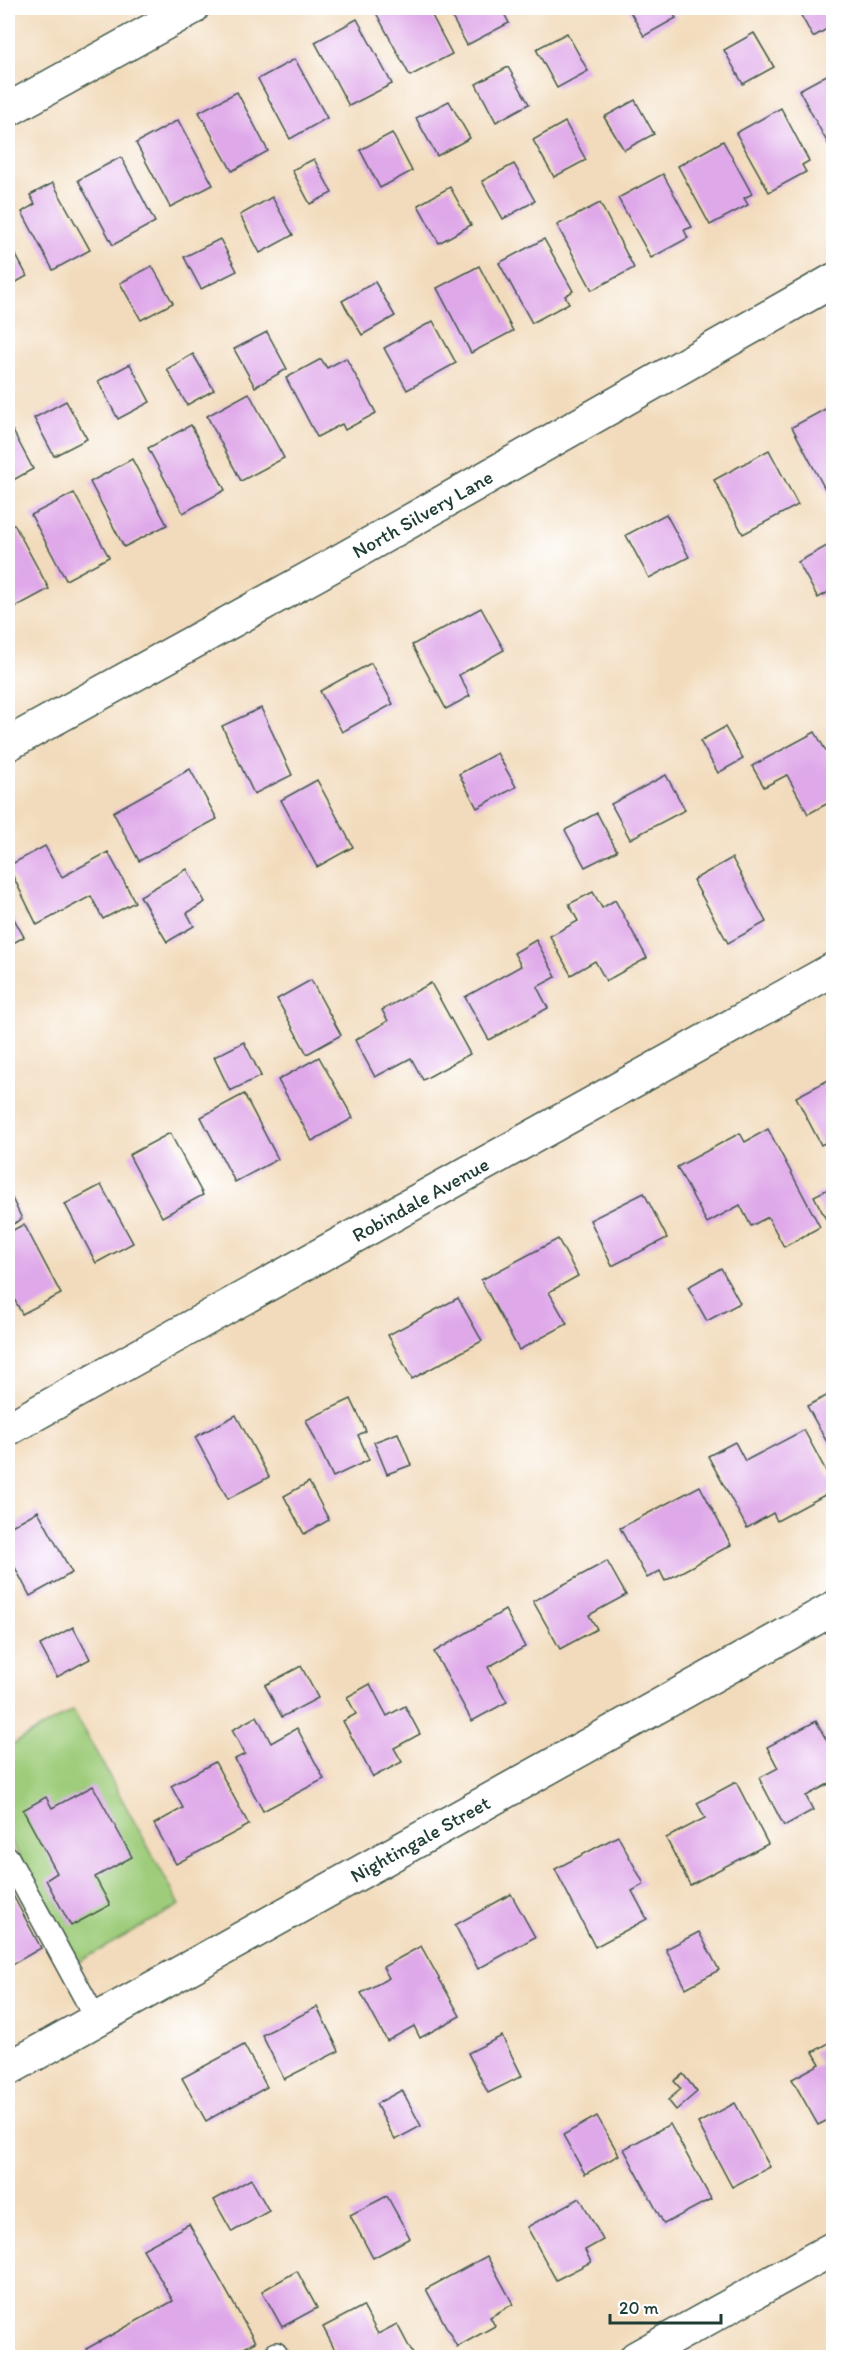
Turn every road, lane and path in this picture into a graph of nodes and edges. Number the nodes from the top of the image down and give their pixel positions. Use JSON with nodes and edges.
{"nodes":[{"id":1,"x":192,"y":8,"type":"edge"},
{"id":2,"x":8,"y":110,"type":"edge"},
{"id":3,"x":834,"y":280,"type":"edge"},
{"id":4,"x":8,"y":744,"type":"edge"},
{"id":5,"x":834,"y":969,"type":"edge"},
{"id":6,"x":8,"y":1430,"type":"edge"},
{"id":7,"x":834,"y":1608,"type":"edge"},
{"id":8,"x":8,"y":1857,"type":"edge"},
{"id":9,"x":96,"y":2019,"type":"junction"},
{"id":10,"x":8,"y":2069,"type":"edge"},
{"id":11,"x":834,"y":2248,"type":"edge"},
{"id":12,"x":636,"y":2358,"type":"edge"}],
"edges":[{"from":1,"to":2,"type":"street"},
{"from":3,"to":4,"type":"street","name":"North Silvery Lane"},
{"from":5,"to":6,"type":"street","name":"Robindale Avenue"},
{"from":7,"to":9,"type":"street","name":"Nightingale Street"},
{"from":8,"to":9,"type":"lane"},
{"from":9,"to":10,"type":"street","name":"Nightingale Street"},
{"from":11,"to":12,"type":"street"}]}
